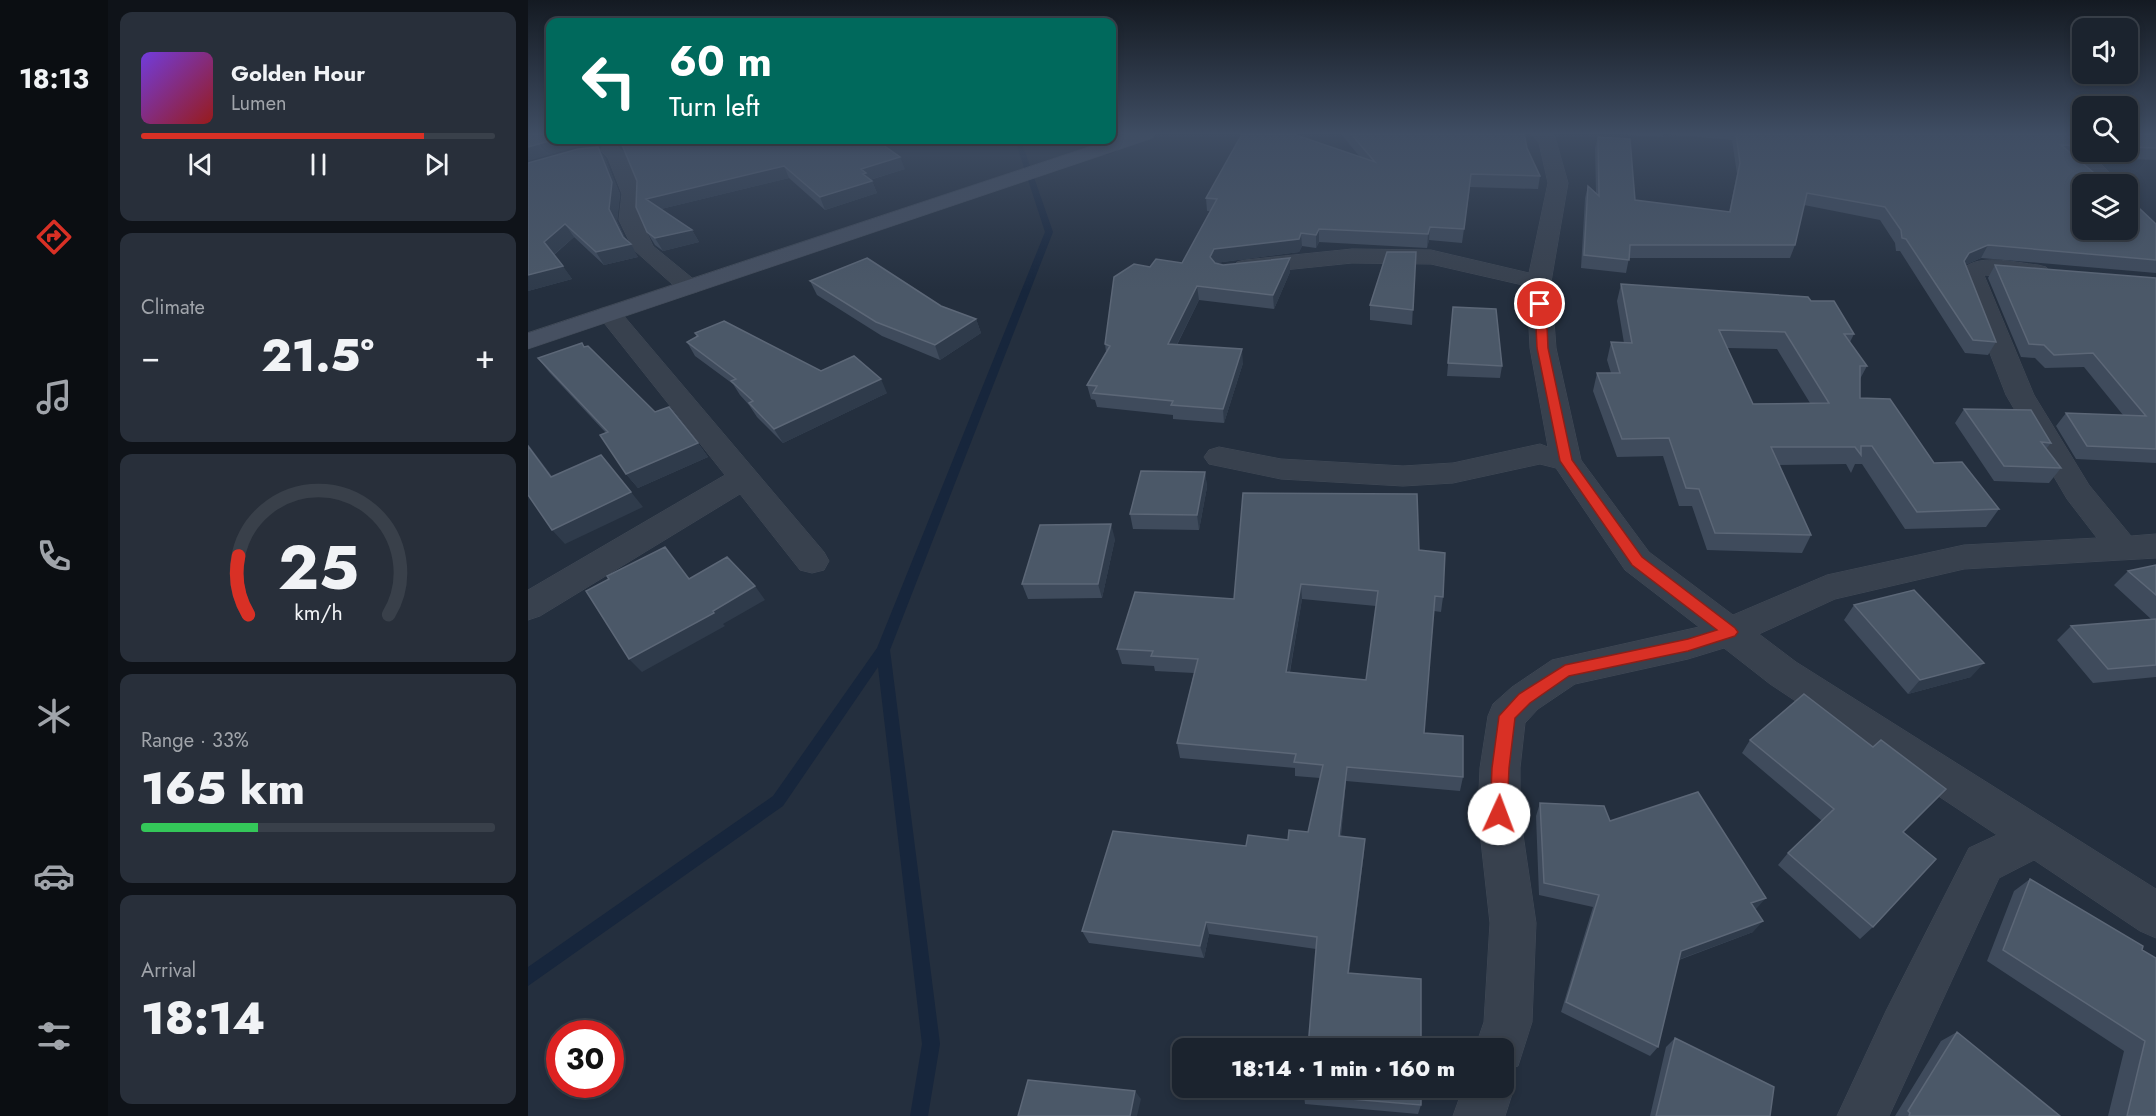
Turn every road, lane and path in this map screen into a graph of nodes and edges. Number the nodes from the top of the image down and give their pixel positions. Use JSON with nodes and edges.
{"nodes":[{"id":1,"x":629,"y":186,"type":"edge"},
{"id":2,"x":990,"y":186,"type":"edge"},
{"id":3,"x":1557,"y":186,"type":"edge"},
{"id":4,"x":1225,"y":269,"type":"edge"},
{"id":5,"x":2063,"y":274,"type":"edge"},
{"id":6,"x":1539,"y":282,"type":"junction"},
{"id":7,"x":689,"y":287,"type":"junction"},
{"id":8,"x":609,"y":314,"type":"junction"},
{"id":9,"x":528,"y":341,"type":"edge"},
{"id":10,"x":1219,"y":457,"type":"dead end"},
{"id":11,"x":1566,"y":461,"type":"junction"},
{"id":12,"x":743,"y":478,"type":"junction"},
{"id":13,"x":2156,"y":546,"type":"edge"},
{"id":14,"x":2122,"y":547,"type":"junction"},
{"id":15,"x":812,"y":561,"type":"dead end"},
{"id":16,"x":528,"y":607,"type":"edge"},
{"id":17,"x":1730,"y":632,"type":"junction"},
{"id":18,"x":2038,"y":837,"type":"junction"},
{"id":19,"x":2156,"y":915,"type":"edge"},
{"id":20,"x":1503,"y":1038,"type":"edge"},
{"id":21,"x":1485,"y":1098,"type":"edge"},
{"id":22,"x":1479,"y":1116,"type":"edge"},
{"id":23,"x":1863,"y":1116,"type":"edge"}],
"edges":[{"from":1,"to":7,"type":"street"},
{"from":2,"to":7,"type":"main road"},
{"from":3,"to":6,"type":"street"},
{"from":4,"to":6,"type":"street"},
{"from":5,"to":14,"type":"street"},
{"from":6,"to":11,"type":"street"},
{"from":7,"to":8,"type":"main road"},
{"from":8,"to":9,"type":"main road"},
{"from":8,"to":12,"type":"street"},
{"from":10,"to":11,"type":"street"},
{"from":11,"to":17,"type":"street"},
{"from":12,"to":15,"type":"street"},
{"from":12,"to":16,"type":"street"},
{"from":13,"to":14,"type":"street"},
{"from":14,"to":17,"type":"street"},
{"from":17,"to":18,"type":"street"},
{"from":17,"to":20,"type":"street"},
{"from":18,"to":19,"type":"street"},
{"from":18,"to":23,"type":"street"},
{"from":21,"to":22,"type":"street"}]}
